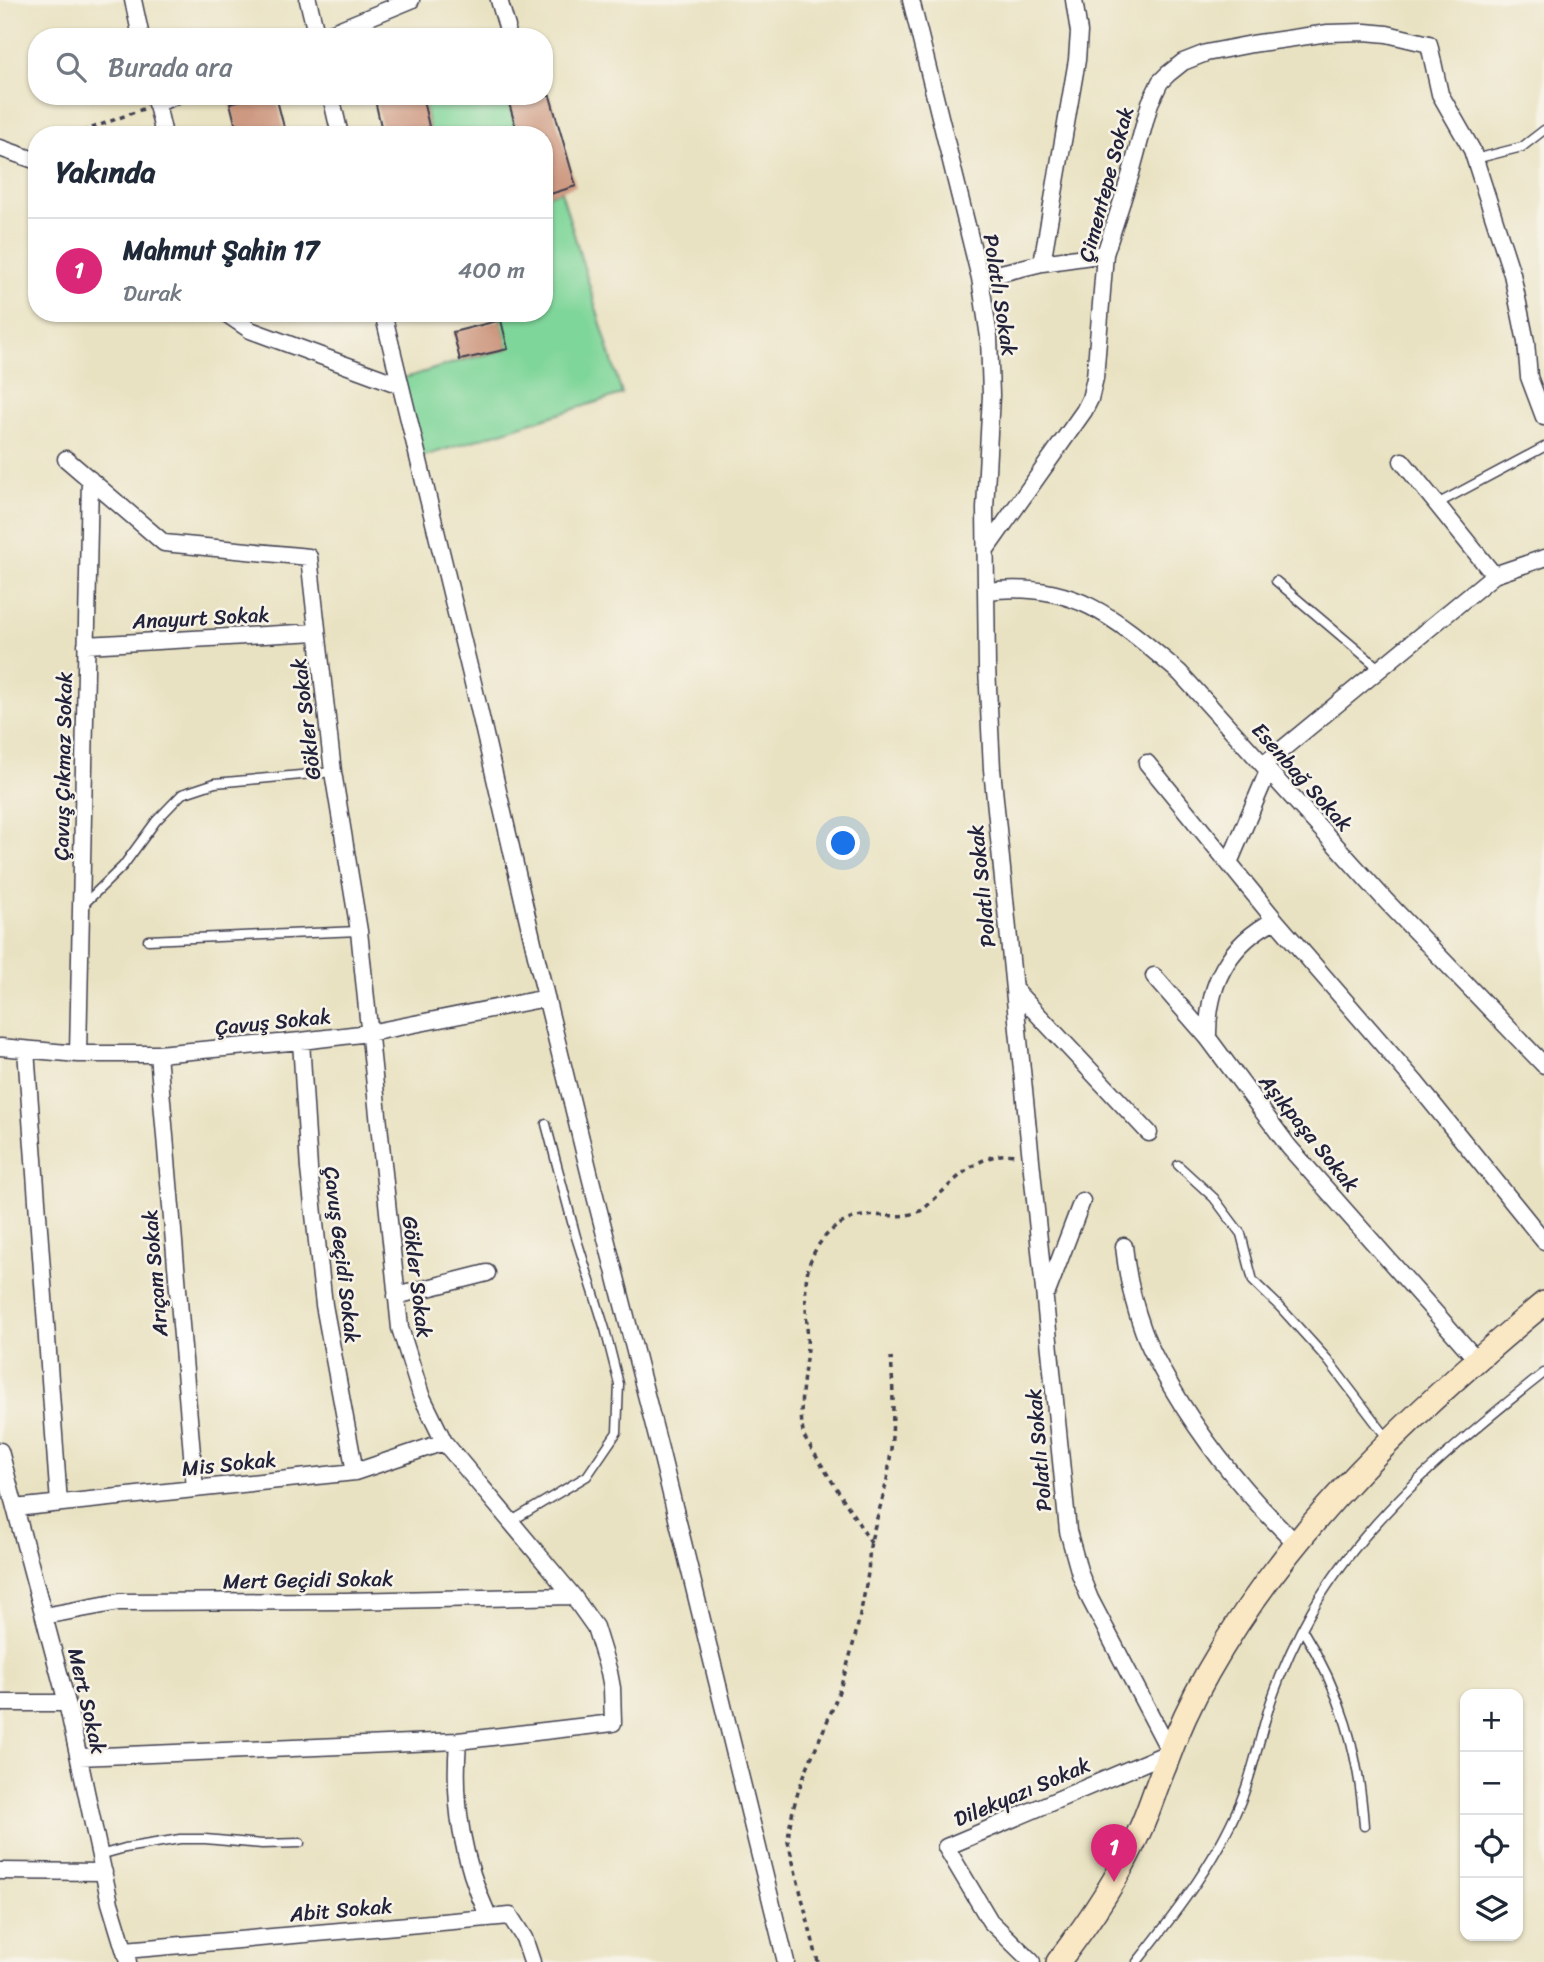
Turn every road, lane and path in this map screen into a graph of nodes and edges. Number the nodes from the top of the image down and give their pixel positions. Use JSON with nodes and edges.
{"nodes":[{"id":1,"x":133,"y":0,"type":"edge"},
{"id":2,"x":307,"y":0,"type":"edge"},
{"id":3,"x":411,"y":0,"type":"edge"},
{"id":4,"x":499,"y":0,"type":"edge"},
{"id":5,"x":911,"y":0,"type":"edge"},
{"id":6,"x":1074,"y":0,"type":"edge"},
{"id":7,"x":507,"y":27,"type":"dead end"},
{"id":8,"x":139,"y":28,"type":"edge"},
{"id":9,"x":316,"y":28,"type":"edge"},
{"id":10,"x":341,"y":28,"type":"edge"},
{"id":11,"x":144,"y":105,"type":"edge"},
{"id":12,"x":157,"y":105,"type":"edge"},
{"id":13,"x":333,"y":105,"type":"edge"},
{"id":14,"x":94,"y":126,"type":"edge"},
{"id":15,"x":161,"y":126,"type":"edge"},
{"id":16,"x":338,"y":126,"type":"edge"},
{"id":17,"x":1544,"y":130,"type":"edge"},
{"id":18,"x":0,"y":148,"type":"edge"},
{"id":19,"x":28,"y":157,"type":"edge"},
{"id":20,"x":1475,"y":159,"type":"junction"},
{"id":21,"x":1104,"y":254,"type":"junction"},
{"id":22,"x":1042,"y":262,"type":"junction"},
{"id":23,"x":980,"y":278,"type":"junction"},
{"id":24,"x":238,"y":322,"type":"edge"},
{"id":25,"x":385,"y":322,"type":"edge"},
{"id":26,"x":400,"y":385,"type":"junction"},
{"id":27,"x":1544,"y":417,"type":"edge"},
{"id":28,"x":1544,"y":447,"type":"edge"},
{"id":29,"x":66,"y":459,"type":"dead end"},
{"id":30,"x":1402,"y":461,"type":"dead end"},
{"id":31,"x":90,"y":479,"type":"junction"},
{"id":32,"x":1437,"y":505,"type":"junction"},
{"id":33,"x":987,"y":548,"type":"junction"},
{"id":34,"x":1544,"y":558,"type":"edge"},
{"id":35,"x":1494,"y":575,"type":"junction"},
{"id":36,"x":1276,"y":581,"type":"dead end"},
{"id":37,"x":987,"y":591,"type":"junction"},
{"id":38,"x":317,"y":632,"type":"junction"},
{"id":39,"x":86,"y":645,"type":"junction"},
{"id":40,"x":1380,"y":669,"type":"junction"},
{"id":41,"x":1147,"y":763,"type":"dead end"},
{"id":42,"x":1266,"y":768,"type":"junction"},
{"id":43,"x":333,"y":772,"type":"junction"},
{"id":44,"x":1229,"y":863,"type":"junction"},
{"id":45,"x":81,"y":907,"type":"junction"},
{"id":46,"x":1275,"y":920,"type":"junction"},
{"id":47,"x":359,"y":931,"type":"junction"},
{"id":48,"x":148,"y":940,"type":"dead end"},
{"id":49,"x":1154,"y":976,"type":"dead end"},
{"id":50,"x":1014,"y":989,"type":"junction"},
{"id":51,"x":547,"y":998,"type":"junction"},
{"id":52,"x":369,"y":1033,"type":"junction"},
{"id":53,"x":1208,"y":1038,"type":"junction"},
{"id":54,"x":301,"y":1041,"type":"junction"},
{"id":55,"x":0,"y":1047,"type":"edge"},
{"id":56,"x":26,"y":1050,"type":"junction"},
{"id":57,"x":78,"y":1054,"type":"junction"},
{"id":58,"x":158,"y":1054,"type":"junction"},
{"id":59,"x":1544,"y":1065,"type":"edge"},
{"id":60,"x":545,"y":1124,"type":"dead end"},
{"id":61,"x":1149,"y":1133,"type":"dead end"},
{"id":62,"x":1031,"y":1159,"type":"junction"},
{"id":63,"x":1178,"y":1165,"type":"dead end"},
{"id":64,"x":1082,"y":1201,"type":"dead end"},
{"id":65,"x":1544,"y":1241,"type":"edge"},
{"id":66,"x":1124,"y":1246,"type":"dead end"},
{"id":67,"x":487,"y":1273,"type":"dead end"},
{"id":68,"x":1046,"y":1295,"type":"junction"},
{"id":69,"x":396,"y":1296,"type":"junction"},
{"id":70,"x":1544,"y":1303,"type":"edge"},
{"id":71,"x":891,"y":1357,"type":"dead end"},
{"id":72,"x":1477,"y":1360,"type":"junction"},
{"id":73,"x":1544,"y":1373,"type":"edge"},
{"id":74,"x":1390,"y":1441,"type":"junction"},
{"id":75,"x":444,"y":1442,"type":"junction"},
{"id":76,"x":0,"y":1451,"type":"edge"},
{"id":77,"x":355,"y":1472,"type":"junction"},
{"id":78,"x":195,"y":1489,"type":"junction"},
{"id":79,"x":60,"y":1503,"type":"junction"},
{"id":80,"x":15,"y":1508,"type":"junction"},
{"id":81,"x":510,"y":1522,"type":"junction"},
{"id":82,"x":871,"y":1543,"type":"junction"},
{"id":83,"x":1296,"y":1543,"type":"junction"},
{"id":84,"x":573,"y":1596,"type":"junction"},
{"id":85,"x":44,"y":1616,"type":"junction"},
{"id":86,"x":1302,"y":1629,"type":"junction"},
{"id":87,"x":0,"y":1703,"type":"edge"},
{"id":88,"x":67,"y":1703,"type":"junction"},
{"id":89,"x":458,"y":1741,"type":"junction"},
{"id":90,"x":1170,"y":1752,"type":"junction"},
{"id":91,"x":79,"y":1757,"type":"junction"},
{"id":92,"x":1364,"y":1826,"type":"dead end"},
{"id":93,"x":300,"y":1843,"type":"dead end"},
{"id":94,"x":100,"y":1855,"type":"junction"},
{"id":95,"x":0,"y":1871,"type":"edge"},
{"id":96,"x":104,"y":1872,"type":"junction"},
{"id":97,"x":489,"y":1918,"type":"junction"},
{"id":98,"x":126,"y":1956,"type":"edge"},
{"id":99,"x":532,"y":1962,"type":"edge"},
{"id":100,"x":786,"y":1962,"type":"edge"},
{"id":101,"x":818,"y":1962,"type":"edge"},
{"id":102,"x":1032,"y":1962,"type":"edge"},
{"id":103,"x":1059,"y":1962,"type":"edge"},
{"id":104,"x":1138,"y":1962,"type":"edge"}],
"edges":[{"from":1,"to":8,"type":"street"},
{"from":2,"to":9,"type":"street"},
{"from":3,"to":10,"type":"street"},
{"from":4,"to":7,"type":"street"},
{"from":5,"to":23,"type":"street","name":"Polatlı Sokak"},
{"from":6,"to":22,"type":"street"},
{"from":11,"to":14,"type":"path"},
{"from":12,"to":15,"type":"street"},
{"from":13,"to":16,"type":"street"},
{"from":17,"to":20,"type":"lane"},
{"from":18,"to":19,"type":"street"},
{"from":20,"to":21,"type":"street","name":"Çimentepe Sokak"},
{"from":20,"to":27,"type":"street"},
{"from":21,"to":22,"type":"street"},
{"from":21,"to":33,"type":"street","name":"Çimentepe Sokak"},
{"from":22,"to":23,"type":"street"},
{"from":23,"to":33,"type":"street","name":"Polatlı Sokak"},
{"from":24,"to":26,"type":"street"},
{"from":25,"to":26,"type":"street"},
{"from":26,"to":51,"type":"street"},
{"from":28,"to":32,"type":"lane"},
{"from":29,"to":31,"type":"street","name":"Gökler Sokak"},
{"from":30,"to":32,"type":"street"},
{"from":31,"to":38,"type":"street","name":"Gökler Sokak"},
{"from":31,"to":39,"type":"street","name":"Çavuş Çıkmaz Sokak"},
{"from":32,"to":35,"type":"street"},
{"from":33,"to":37,"type":"street","name":"Polatlı Sokak"},
{"from":34,"to":35,"type":"street"},
{"from":35,"to":40,"type":"street"},
{"from":36,"to":40,"type":"lane"},
{"from":37,"to":42,"type":"street","name":"Esenbağ Sokak"},
{"from":37,"to":50,"type":"street","name":"Polatlı Sokak"},
{"from":38,"to":39,"type":"street","name":"Anayurt Sokak"},
{"from":38,"to":43,"type":"street","name":"Gökler Sokak"},
{"from":39,"to":45,"type":"street","name":"Çavuş Çıkmaz Sokak"},
{"from":40,"to":42,"type":"street"},
{"from":41,"to":44,"type":"street"},
{"from":42,"to":44,"type":"street"},
{"from":42,"to":59,"type":"street","name":"Esenbağ Sokak"},
{"from":43,"to":45,"type":"lane"},
{"from":43,"to":47,"type":"street","name":"Gökler Sokak"},
{"from":44,"to":46,"type":"street"},
{"from":45,"to":57,"type":"street","name":"Çavuş Çıkmaz Sokak"},
{"from":46,"to":53,"type":"street"},
{"from":46,"to":65,"type":"street"},
{"from":47,"to":48,"type":"lane"},
{"from":47,"to":52,"type":"street","name":"Gökler Sokak"},
{"from":49,"to":53,"type":"street","name":"Aşıkpaşa Sokak"},
{"from":50,"to":61,"type":"street"},
{"from":50,"to":62,"type":"street","name":"Polatlı Sokak"},
{"from":51,"to":52,"type":"street","name":"Çavuş Sokak"},
{"from":51,"to":100,"type":"street"},
{"from":52,"to":54,"type":"street","name":"Çavuş Sokak"},
{"from":52,"to":69,"type":"street","name":"Gökler Sokak"},
{"from":53,"to":72,"type":"street","name":"Aşıkpaşa Sokak"},
{"from":54,"to":58,"type":"street","name":"Çavuş Sokak"},
{"from":54,"to":77,"type":"street","name":"Çavuş Geçidi Sokak"},
{"from":55,"to":56,"type":"street","name":"Çavuş Sokak"},
{"from":56,"to":57,"type":"street","name":"Çavuş Sokak"},
{"from":56,"to":79,"type":"street"},
{"from":57,"to":58,"type":"street","name":"Çavuş Sokak"},
{"from":58,"to":78,"type":"street","name":"Arıçam Sokak"},
{"from":60,"to":81,"type":"lane"},
{"from":62,"to":68,"type":"street","name":"Polatlı Sokak"},
{"from":62,"to":82,"type":"path"},
{"from":63,"to":74,"type":"lane"},
{"from":64,"to":68,"type":"street"},
{"from":66,"to":83,"type":"street"},
{"from":67,"to":69,"type":"street"},
{"from":68,"to":90,"type":"street","name":"Polatlı Sokak"},
{"from":69,"to":75,"type":"street","name":"Gökler Sokak"},
{"from":70,"to":72,"type":"street"},
{"from":71,"to":82,"type":"path"},
{"from":72,"to":74,"type":"street"},
{"from":73,"to":86,"type":"lane"},
{"from":74,"to":83,"type":"street"},
{"from":75,"to":77,"type":"street","name":"Mis Sokak"},
{"from":75,"to":81,"type":"street","name":"Gökler Sokak"},
{"from":76,"to":80,"type":"street","name":"Mert Sokak"},
{"from":77,"to":78,"type":"street","name":"Mis Sokak"},
{"from":78,"to":79,"type":"street","name":"Mis Sokak"},
{"from":79,"to":80,"type":"street","name":"Mis Sokak"},
{"from":80,"to":85,"type":"street","name":"Mert Sokak"},
{"from":81,"to":84,"type":"street","name":"Gökler Sokak"},
{"from":82,"to":101,"type":"path"},
{"from":83,"to":90,"type":"street"},
{"from":84,"to":85,"type":"street","name":"Mert Geçidi Sokak"},
{"from":84,"to":89,"type":"street","name":"Gökler Sokak"},
{"from":85,"to":88,"type":"street","name":"Mert Sokak"},
{"from":86,"to":92,"type":"lane"},
{"from":86,"to":104,"type":"lane"},
{"from":87,"to":88,"type":"street"},
{"from":88,"to":91,"type":"street","name":"Mert Sokak"},
{"from":89,"to":91,"type":"street","name":"Gökler Sokak"},
{"from":89,"to":97,"type":"street"},
{"from":90,"to":102,"type":"street","name":"Dilekyazı Sokak"},
{"from":90,"to":103,"type":"street"},
{"from":91,"to":94,"type":"street","name":"Mert Sokak"},
{"from":93,"to":94,"type":"lane"},
{"from":94,"to":96,"type":"street","name":"Mert Sokak"},
{"from":95,"to":96,"type":"street"},
{"from":96,"to":98,"type":"street","name":"Mert Sokak"},
{"from":97,"to":98,"type":"street","name":"Abit Sokak"},
{"from":97,"to":99,"type":"street","name":"Abit Sokak"}]}
